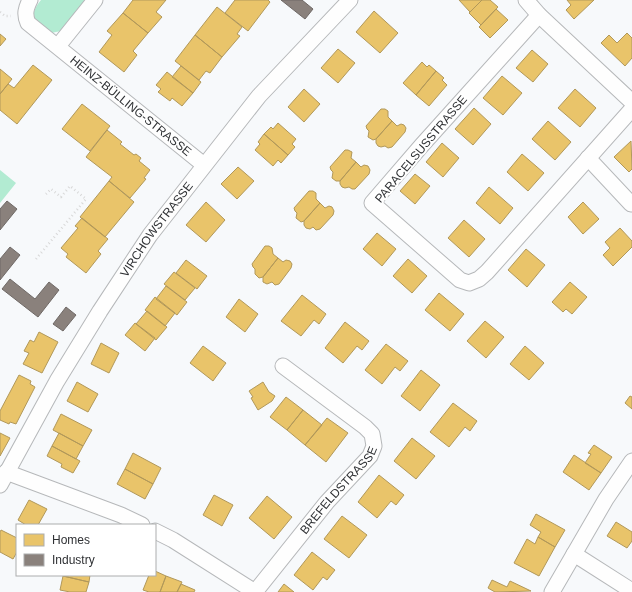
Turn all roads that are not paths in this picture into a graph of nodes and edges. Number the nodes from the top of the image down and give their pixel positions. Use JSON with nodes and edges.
{"nodes":[{"id":1,"x":30,"y":0,"type":"edge"},
{"id":2,"x":95,"y":0,"type":"edge"},
{"id":3,"x":350,"y":0,"type":"edge"},
{"id":4,"x":526,"y":0,"type":"edge"},
{"id":5,"x":539,"y":15,"type":"junction"},
{"id":6,"x":58,"y":46,"type":"junction"},
{"id":7,"x":632,"y":102,"type":"edge"},
{"id":8,"x":632,"y":109,"type":"edge"},
{"id":9,"x":588,"y":158,"type":"junction"},
{"id":10,"x":204,"y":165,"type":"junction"},
{"id":11,"x":630,"y":204,"type":"dead end"},
{"id":12,"x":283,"y":366,"type":"dead end"},
{"id":13,"x":632,"y":461,"type":"edge"},
{"id":14,"x":3,"y":479,"type":"edge"},
{"id":15,"x":140,"y":524,"type":"edge"},
{"id":16,"x":156,"y":532,"type":"edge"},
{"id":17,"x":574,"y":554,"type":"junction"},
{"id":18,"x":632,"y":591,"type":"edge"},
{"id":19,"x":255,"y":592,"type":"edge"},
{"id":20,"x":552,"y":592,"type":"edge"}],
"edges":[{"from":1,"to":6,"type":"street","name":"HEINZ-BÜLLING-STRASSE"},
{"from":2,"to":6,"type":"street"},
{"from":3,"to":10,"type":"street","name":"VIRCHOWSTRASSE"},
{"from":4,"to":5,"type":"street"},
{"from":5,"to":7,"type":"street"},
{"from":5,"to":9,"type":"street","name":"PARACELSUSSTRASSE"},
{"from":6,"to":10,"type":"street","name":"HEINZ-BÜLLING-STRASSE"},
{"from":8,"to":9,"type":"street","name":"PARACELSUSSTRASSE"},
{"from":9,"to":11,"type":"street"},
{"from":10,"to":14,"type":"street","name":"VIRCHOWSTRASSE"},
{"from":12,"to":19,"type":"street","name":"BREFELDSTRASSE"},
{"from":13,"to":17,"type":"street"},
{"from":14,"to":15,"type":"street"},
{"from":16,"to":19,"type":"street","name":"BREFELDSTRASSE"},
{"from":17,"to":18,"type":"street"},
{"from":17,"to":20,"type":"street"}]}
